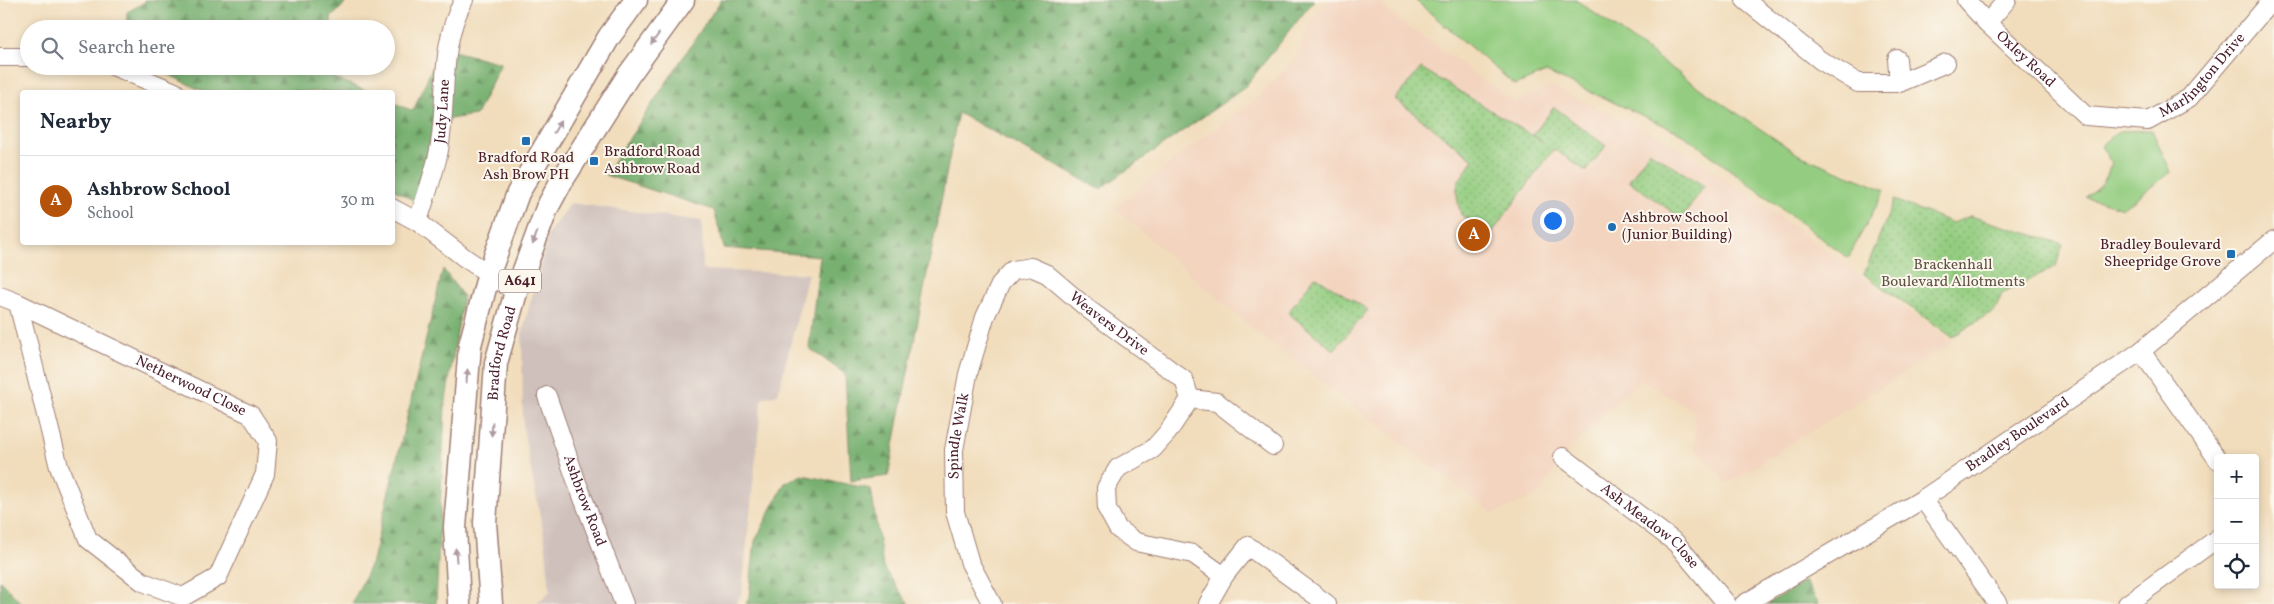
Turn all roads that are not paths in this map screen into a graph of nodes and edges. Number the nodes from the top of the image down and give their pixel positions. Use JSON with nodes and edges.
{"nodes":[{"id":1,"x":464,"y":0,"type":"edge"},
{"id":2,"x":636,"y":0,"type":"edge"},
{"id":3,"x":683,"y":0,"type":"edge"},
{"id":4,"x":1745,"y":0,"type":"edge"},
{"id":5,"x":1966,"y":0,"type":"edge"},
{"id":6,"x":2007,"y":0,"type":"edge"},
{"id":7,"x":2272,"y":0,"type":"edge"},
{"id":8,"x":1986,"y":23,"type":"junction"},
{"id":9,"x":0,"y":57,"type":"edge"},
{"id":10,"x":20,"y":57,"type":"edge"},
{"id":11,"x":1897,"y":59,"type":"dead end"},
{"id":12,"x":1946,"y":63,"type":"dead end"},
{"id":13,"x":134,"y":75,"type":"edge"},
{"id":14,"x":1899,"y":83,"type":"junction"},
{"id":15,"x":170,"y":90,"type":"edge"},
{"id":16,"x":2086,"y":116,"type":"joint"},
{"id":17,"x":518,"y":193,"type":"junction"},
{"id":18,"x":546,"y":208,"type":"junction"},
{"id":19,"x":395,"y":210,"type":"edge"},
{"id":20,"x":418,"y":222,"type":"junction"},
{"id":21,"x":2274,"y":240,"type":"edge"},
{"id":22,"x":1013,"y":270,"type":"joint"},
{"id":23,"x":489,"y":273,"type":"junction"},
{"id":24,"x":516,"y":292,"type":"junction"},
{"id":25,"x":0,"y":296,"type":"edge"},
{"id":26,"x":18,"y":303,"type":"junction"},
{"id":27,"x":2141,"y":351,"type":"junction"},
{"id":28,"x":547,"y":396,"type":"dead end"},
{"id":29,"x":1190,"y":399,"type":"junction"},
{"id":30,"x":1273,"y":446,"type":"dead end"},
{"id":31,"x":2214,"y":454,"type":"edge"},
{"id":32,"x":1563,"y":457,"type":"dead end"},
{"id":33,"x":1923,"y":499,"type":"junction"},
{"id":34,"x":2214,"y":541,"type":"edge"},
{"id":35,"x":1224,"y":576,"type":"junction"},
{"id":36,"x":460,"y":604,"type":"edge"},
{"id":37,"x":491,"y":604,"type":"edge"},
{"id":38,"x":624,"y":604,"type":"edge"},
{"id":39,"x":992,"y":604,"type":"edge"},
{"id":40,"x":1208,"y":604,"type":"edge"},
{"id":41,"x":1327,"y":604,"type":"edge"},
{"id":42,"x":1727,"y":604,"type":"edge"},
{"id":43,"x":1744,"y":604,"type":"edge"},
{"id":44,"x":1998,"y":604,"type":"edge"},
{"id":45,"x":2127,"y":604,"type":"edge"}],
"edges":[{"from":1,"to":20,"type":"street","name":"Judy Lane"},
{"from":17,"to":2,"type":"main road","name":"Bradford Road","number":"A641","one_way":true},
{"from":3,"to":18,"type":"main road","name":"Bradford Road","number":"A641","one_way":true},
{"from":4,"to":14,"type":"street"},
{"from":5,"to":8,"type":"street","name":"Oxley Road"},
{"from":6,"to":8,"type":"street"},
{"from":7,"to":16,"type":"street","name":"Marlington Drive"},
{"from":8,"to":16,"type":"street","name":"Oxley Road"},
{"from":9,"to":10,"type":"street"},
{"from":11,"to":14,"type":"street"},
{"from":12,"to":14,"type":"street"},
{"from":13,"to":15,"type":"street"},
{"from":17,"to":18,"type":"main road"},
{"from":17,"to":23,"type":"main road","name":"Bradford Road","number":"A641"},
{"from":18,"to":24,"type":"main road","name":"Bradford Road","number":"A641","one_way":true},
{"from":19,"to":20,"type":"street"},
{"from":20,"to":23,"type":"street"},
{"from":21,"to":27,"type":"street","name":"Bradley Boulevard"},
{"from":22,"to":29,"type":"street","name":"Weavers Drive"},
{"from":22,"to":39,"type":"street","name":"Spindle Walk"},
{"from":23,"to":24,"type":"street"},
{"from":36,"to":23,"type":"main road","name":"Bradford Road","number":"A641","one_way":true},
{"from":24,"to":37,"type":"main road","name":"Bradford Road","number":"A641","one_way":true},
{"from":25,"to":26,"type":"street","name":"Netherwood Close"},
{"from":26,"to":26,"type":"street","name":"Netherwood Close"},
{"from":27,"to":31,"type":"street"},
{"from":27,"to":33,"type":"street","name":"Bradley Boulevard"},
{"from":28,"to":38,"type":"street","name":"Ashbrow Road"},
{"from":29,"to":30,"type":"street"},
{"from":29,"to":35,"type":"street"},
{"from":32,"to":42,"type":"street","name":"Ash Meadow Close"},
{"from":33,"to":43,"type":"street","name":"Bradley Boulevard"},
{"from":33,"to":44,"type":"street"},
{"from":34,"to":45,"type":"street"},
{"from":35,"to":40,"type":"street"},
{"from":35,"to":41,"type":"street"}]}
